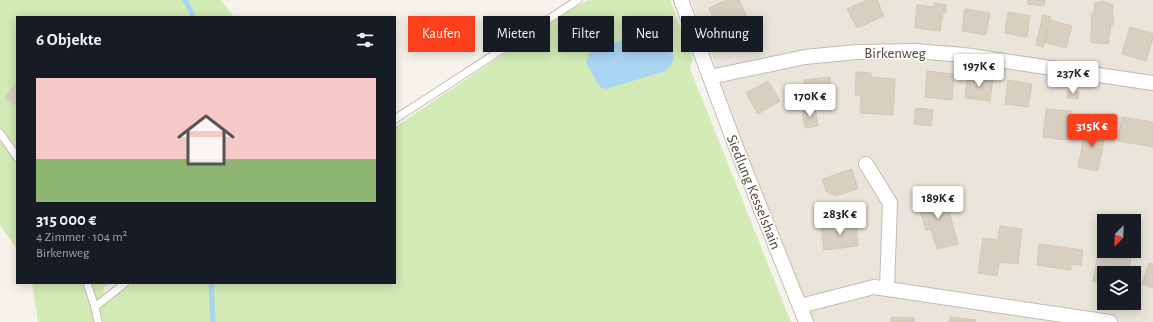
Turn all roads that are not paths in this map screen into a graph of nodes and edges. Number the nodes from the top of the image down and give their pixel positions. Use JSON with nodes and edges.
{"nodes":[{"id":1,"x":578,"y":0,"type":"edge"},
{"id":2,"x":681,"y":0,"type":"edge"},
{"id":3,"x":710,"y":77,"type":"junction"},
{"id":4,"x":1153,"y":83,"type":"edge"},
{"id":5,"x":396,"y":118,"type":"edge"},
{"id":6,"x":0,"y":133,"type":"edge"},
{"id":7,"x":16,"y":156,"type":"edge"},
{"id":8,"x":866,"y":164,"type":"dead end"},
{"id":9,"x":87,"y":284,"type":"edge"},
{"id":10,"x":124,"y":284,"type":"edge"},
{"id":11,"x":887,"y":289,"type":"junction"},
{"id":12,"x":800,"y":306,"type":"junction"},
{"id":13,"x":95,"y":307,"type":"junction"},
{"id":14,"x":98,"y":322,"type":"edge"},
{"id":15,"x":806,"y":322,"type":"edge"},
{"id":16,"x":1110,"y":322,"type":"edge"}],
"edges":[{"from":1,"to":5,"type":"lane"},
{"from":2,"to":3,"type":"street","name":"Siedlung Kesselshain"},
{"from":3,"to":4,"type":"street","name":"Birkenweg"},
{"from":3,"to":12,"type":"street","name":"Siedlung Kesselshain"},
{"from":6,"to":7,"type":"lane"},
{"from":8,"to":11,"type":"street"},
{"from":9,"to":13,"type":"lane"},
{"from":10,"to":13,"type":"lane"},
{"from":11,"to":12,"type":"street"},
{"from":11,"to":16,"type":"street"},
{"from":12,"to":15,"type":"street","name":"Siedlung Kesselshain"},
{"from":13,"to":14,"type":"lane"}]}
